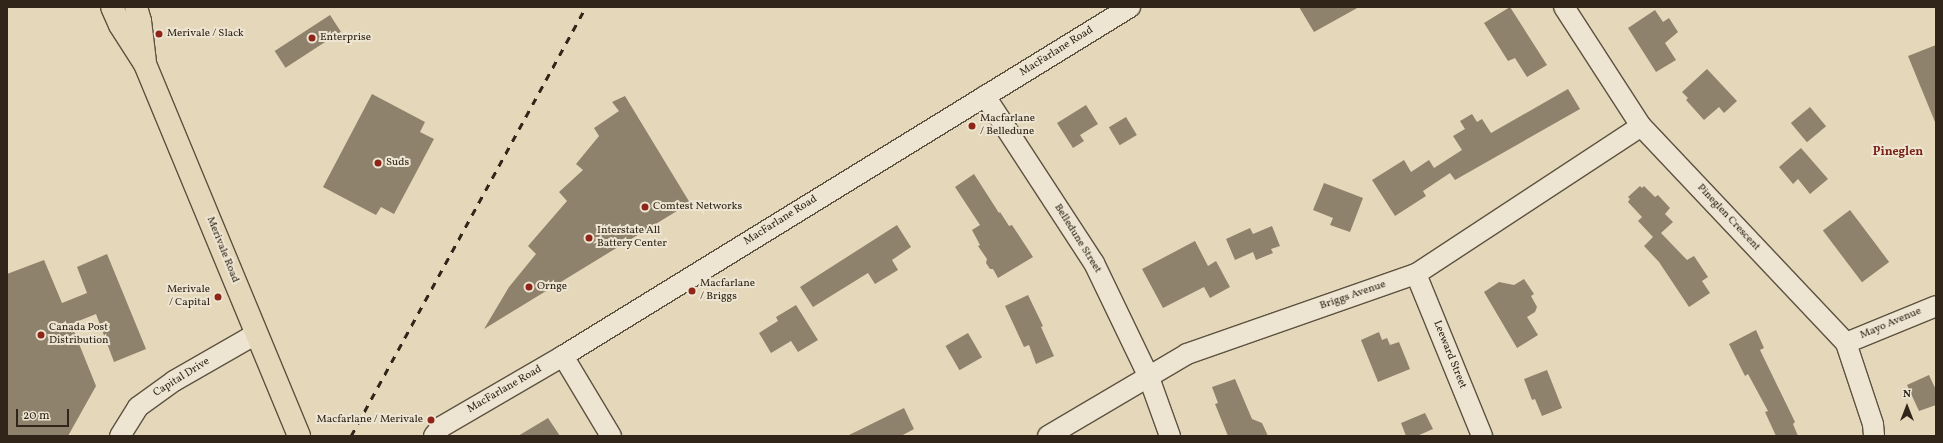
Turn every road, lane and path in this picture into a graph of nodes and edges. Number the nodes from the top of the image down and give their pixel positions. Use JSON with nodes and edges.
{"nodes":[{"id":1,"x":112,"y":7,"type":"edge"},
{"id":2,"x":136,"y":7,"type":"edge"},
{"id":3,"x":1130,"y":7,"type":"edge"},
{"id":4,"x":1564,"y":7,"type":"edge"},
{"id":5,"x":145,"y":64,"type":"junction"},
{"id":6,"x":985,"y":96,"type":"junction"},
{"id":7,"x":1641,"y":126,"type":"junction"},
{"id":8,"x":1416,"y":274,"type":"junction"},
{"id":9,"x":1936,"y":306,"type":"edge"},
{"id":10,"x":256,"y":334,"type":"junction"},
{"id":11,"x":1846,"y":343,"type":"junction"},
{"id":12,"x":563,"y":356,"type":"junction"},
{"id":13,"x":1148,"y":375,"type":"junction"},
{"id":14,"x":120,"y":436,"type":"edge"},
{"id":15,"x":300,"y":436,"type":"edge"},
{"id":16,"x":434,"y":436,"type":"edge"},
{"id":17,"x":611,"y":436,"type":"edge"},
{"id":18,"x":1048,"y":436,"type":"edge"},
{"id":19,"x":1170,"y":436,"type":"edge"},
{"id":20,"x":1482,"y":436,"type":"edge"},
{"id":21,"x":1874,"y":436,"type":"edge"}],
"edges":[{"from":1,"to":5,"type":"main road","name":"Merivale Road"},
{"from":2,"to":5,"type":"main road","name":"Merivale Road"},
{"from":3,"to":6,"type":"street","name":"MacFarlane Road"},
{"from":4,"to":7,"type":"street","name":"Pineglen Crescent"},
{"from":5,"to":10,"type":"main road","name":"Merivale Road"},
{"from":6,"to":12,"type":"street","name":"MacFarlane Road"},
{"from":6,"to":13,"type":"street","name":"Belledune Street"},
{"from":7,"to":8,"type":"street","name":"Briggs Avenue"},
{"from":7,"to":11,"type":"street","name":"Pineglen Crescent"},
{"from":8,"to":13,"type":"street","name":"Briggs Avenue"},
{"from":8,"to":20,"type":"street","name":"Leeward Street"},
{"from":9,"to":11,"type":"street","name":"Mayo Avenue"},
{"from":10,"to":14,"type":"street","name":"Capital Drive"},
{"from":10,"to":15,"type":"main road","name":"Merivale Road"},
{"from":11,"to":21,"type":"street","name":"Pineglen Crescent"},
{"from":12,"to":16,"type":"street","name":"MacFarlane Road"},
{"from":12,"to":17,"type":"street"},
{"from":13,"to":18,"type":"street","name":"Briggs Avenue"},
{"from":13,"to":19,"type":"street","name":"Belledune Street"}]}
